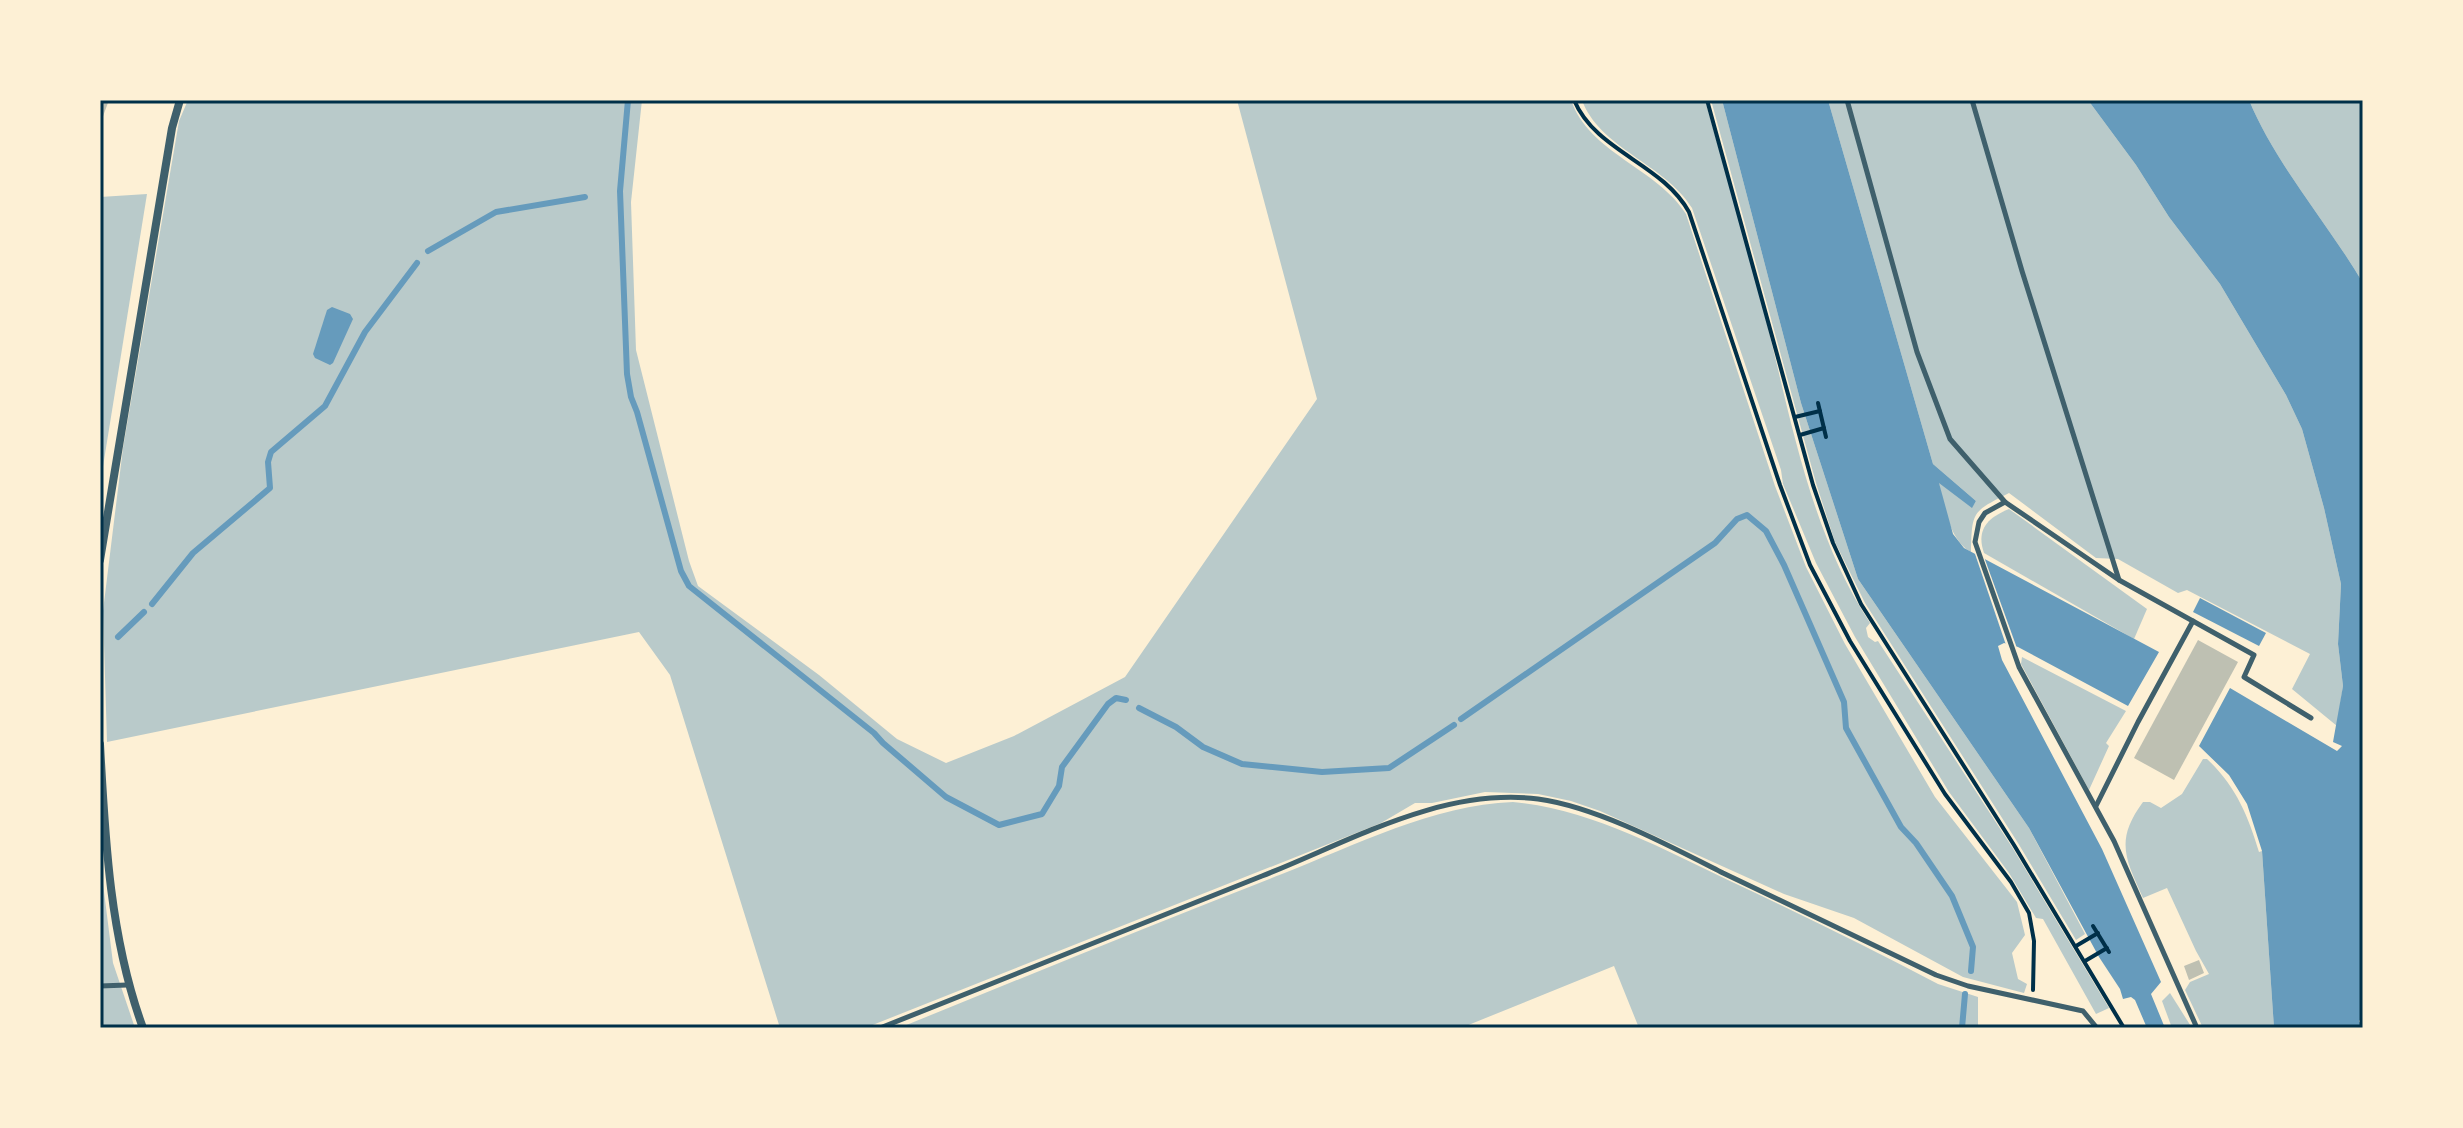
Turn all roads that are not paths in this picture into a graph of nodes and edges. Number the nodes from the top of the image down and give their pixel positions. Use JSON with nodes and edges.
{"nodes":[{"id":1,"x":180,"y":100,"type":"edge"},
{"id":2,"x":1847,"y":100,"type":"edge"},
{"id":3,"x":1972,"y":100,"type":"edge"},
{"id":4,"x":2005,"y":502,"type":"junction"},
{"id":5,"x":100,"y":560,"type":"edge"},
{"id":6,"x":2119,"y":580,"type":"junction"},
{"id":7,"x":2193,"y":621,"type":"junction"},
{"id":8,"x":2311,"y":718,"type":"dead end"},
{"id":9,"x":100,"y":744,"type":"edge"},
{"id":10,"x":2096,"y":806,"type":"junction"},
{"id":11,"x":127,"y":985,"type":"junction"},
{"id":12,"x":100,"y":986,"type":"edge"},
{"id":13,"x":143,"y":1028,"type":"edge"},
{"id":14,"x":880,"y":1028,"type":"edge"},
{"id":15,"x":2097,"y":1028,"type":"edge"},
{"id":16,"x":2197,"y":1028,"type":"edge"}],
"edges":[{"from":1,"to":5,"type":"street"},
{"from":2,"to":4,"type":"lane"},
{"from":3,"to":6,"type":"lane"},
{"from":4,"to":6,"type":"lane"},
{"from":4,"to":10,"type":"lane"},
{"from":6,"to":7,"type":"lane"},
{"from":7,"to":8,"type":"lane"},
{"from":7,"to":10,"type":"lane"},
{"from":9,"to":11,"type":"street"},
{"from":10,"to":16,"type":"lane"},
{"from":11,"to":12,"type":"lane"},
{"from":11,"to":13,"type":"street"},
{"from":14,"to":15,"type":"lane"}]}
